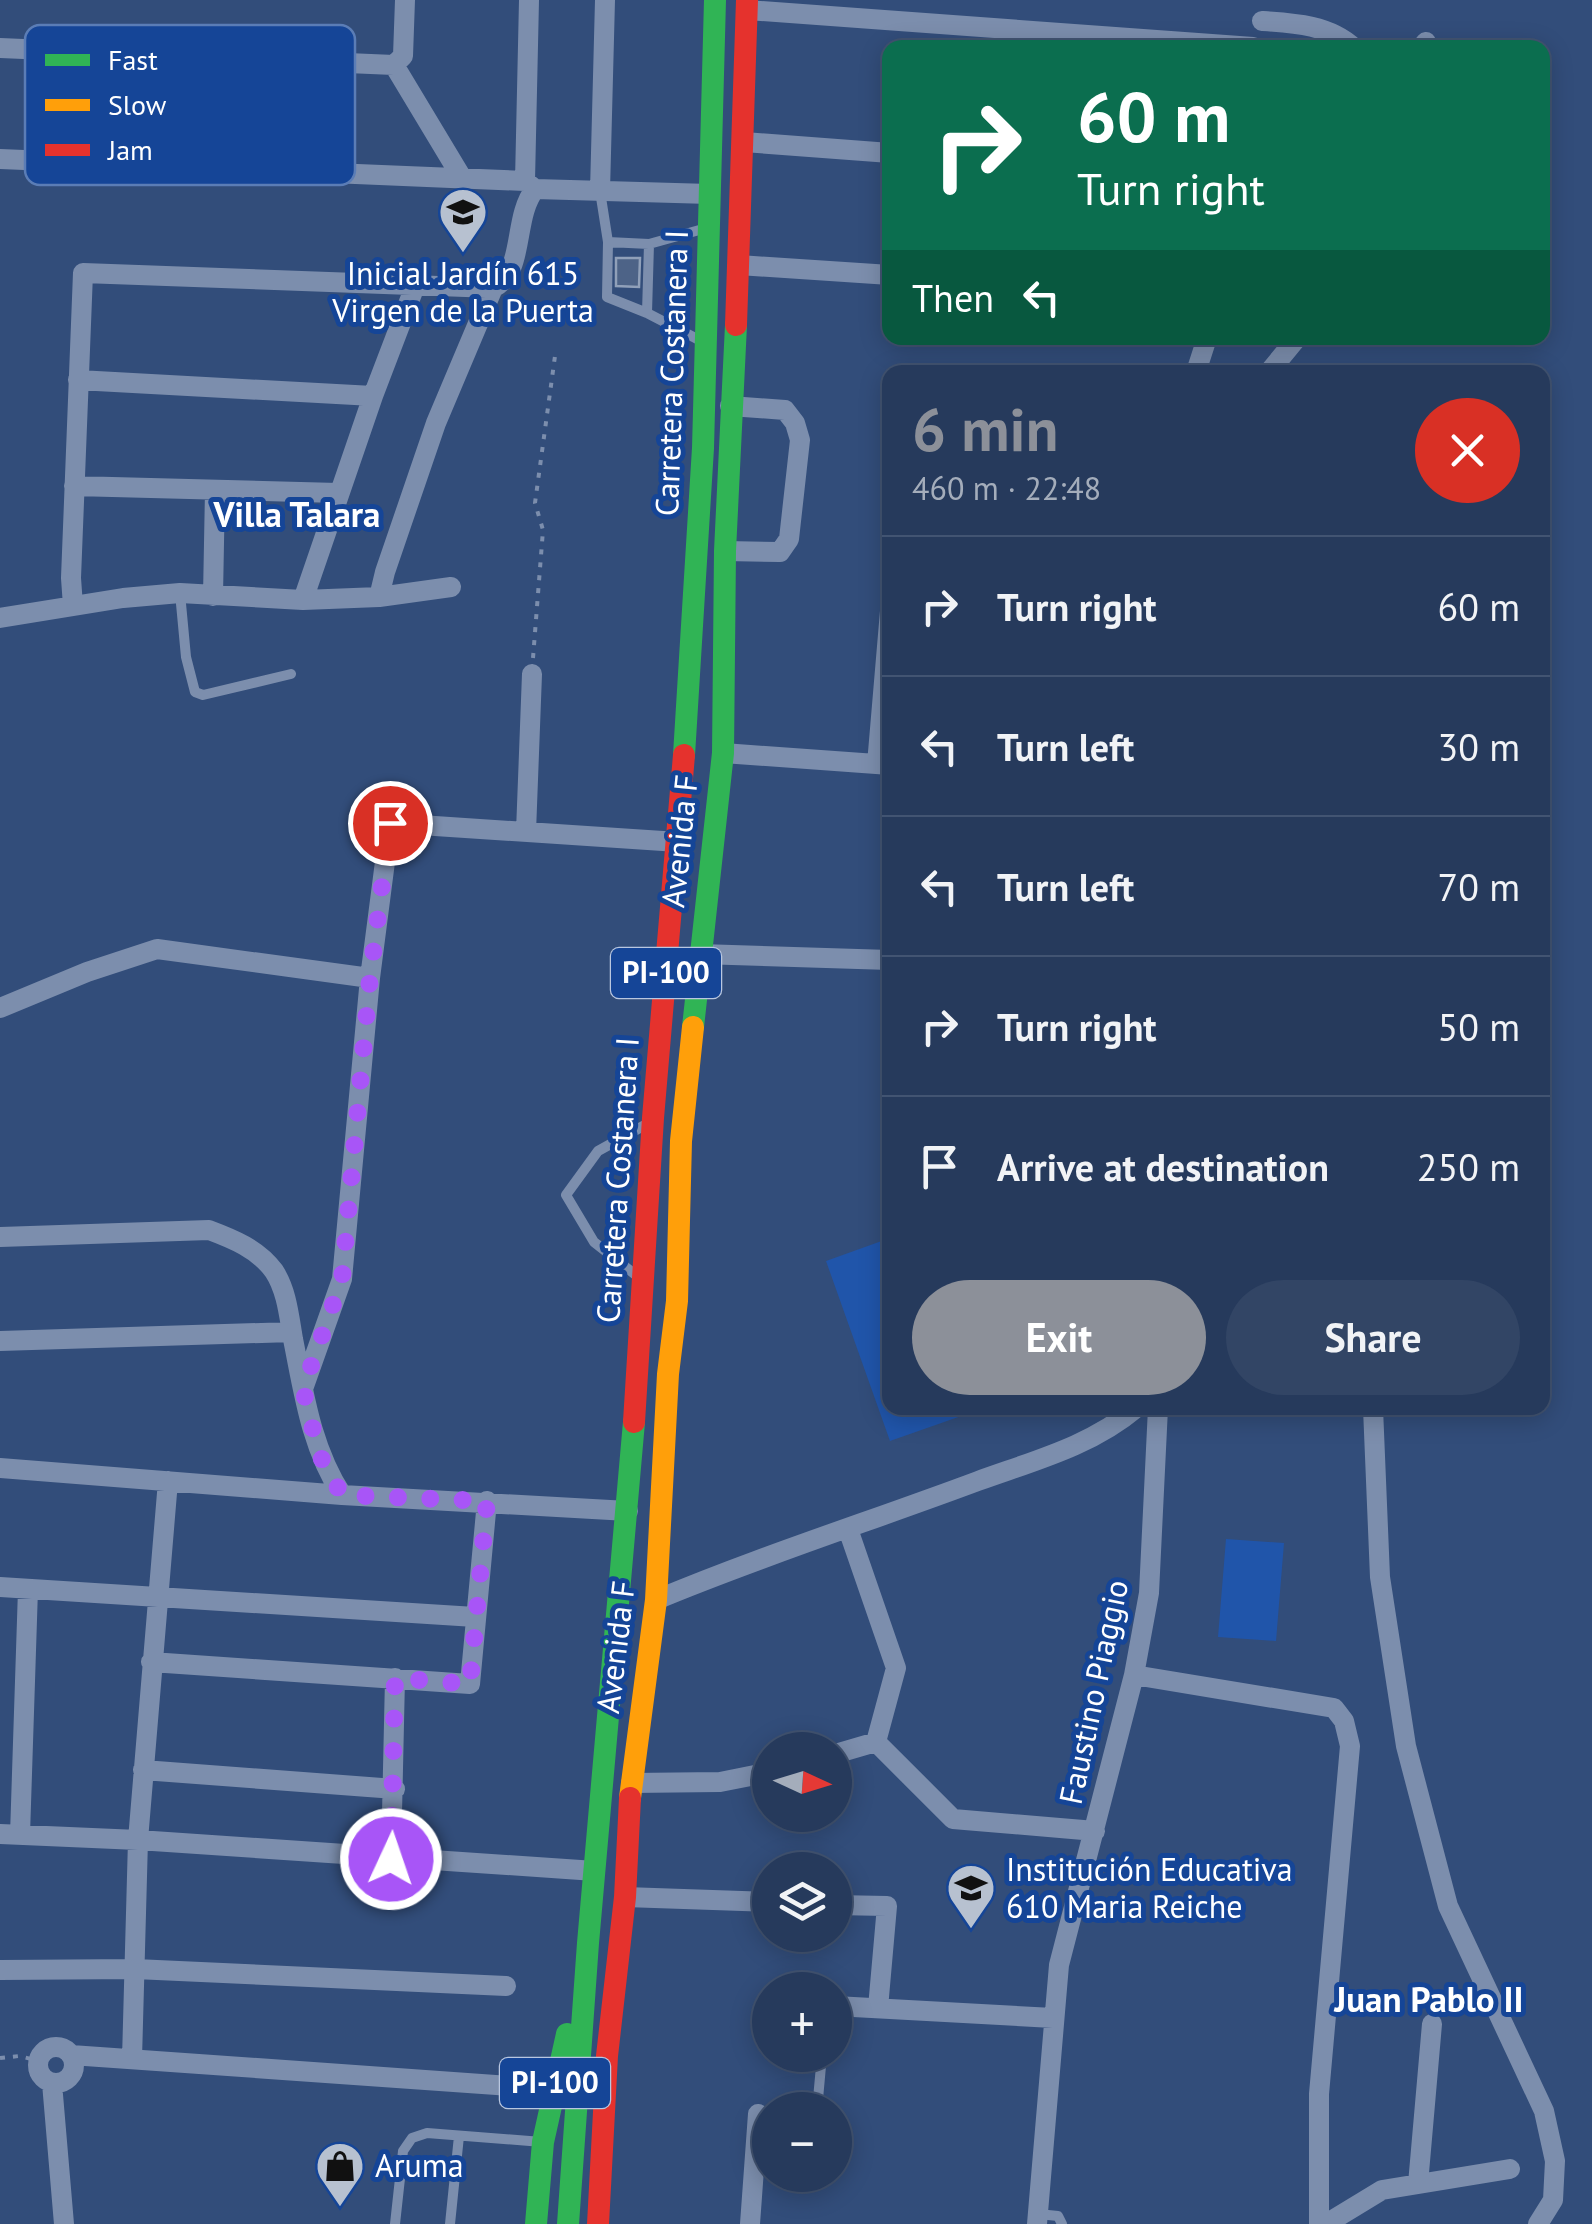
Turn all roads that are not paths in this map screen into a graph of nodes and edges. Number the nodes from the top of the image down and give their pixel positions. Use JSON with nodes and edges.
{"nodes":[{"id":1,"x":405,"y":0,"type":"edge"},
{"id":2,"x":529,"y":0,"type":"edge"},
{"id":3,"x":605,"y":0,"type":"edge"},
{"id":4,"x":716,"y":0,"type":"edge"},
{"id":5,"x":747,"y":5,"type":"edge"},
{"id":6,"x":1262,"y":10,"type":"edge"},
{"id":7,"x":1067,"y":40,"type":"edge"},
{"id":8,"x":1255,"y":40,"type":"edge"},
{"id":9,"x":1345,"y":40,"type":"edge"},
{"id":10,"x":0,"y":48,"type":"edge"},
{"id":11,"x":25,"y":49,"type":"edge"},
{"id":12,"x":355,"y":63,"type":"edge"},
{"id":13,"x":394,"y":65,"type":"junction"},
{"id":14,"x":744,"y":142,"type":"junction"},
{"id":15,"x":882,"y":152,"type":"edge"},
{"id":16,"x":0,"y":159,"type":"edge"},
{"id":17,"x":25,"y":160,"type":"edge"},
{"id":18,"x":355,"y":174,"type":"edge"},
{"id":19,"x":462,"y":178,"type":"junction"},
{"id":20,"x":530,"y":185,"type":"junction"},
{"id":21,"x":600,"y":191,"type":"junction"},
{"id":22,"x":710,"y":194,"type":"junction"},
{"id":23,"x":709,"y":227,"type":"junction"},
{"id":24,"x":608,"y":242,"type":"junction"},
{"id":25,"x":649,"y":244,"type":"junction"},
{"id":26,"x":739,"y":264,"type":"junction"},
{"id":27,"x":882,"y":274,"type":"edge"},
{"id":28,"x":415,"y":286,"type":"junction"},
{"id":29,"x":493,"y":288,"type":"junction"},
{"id":30,"x":647,"y":312,"type":"junction"},
{"id":31,"x":706,"y":344,"type":"junction"},
{"id":32,"x":1291,"y":345,"type":"edge"},
{"id":33,"x":1275,"y":365,"type":"edge"},
{"id":34,"x":78,"y":380,"type":"junction"},
{"id":35,"x":373,"y":396,"type":"junction"},
{"id":36,"x":730,"y":406,"type":"junction"},
{"id":37,"x":74,"y":486,"type":"junction"},
{"id":38,"x":215,"y":490,"type":"junction"},
{"id":39,"x":338,"y":493,"type":"junction"},
{"id":40,"x":725,"y":551,"type":"junction"},
{"id":41,"x":451,"y":586,"type":"dead end"},
{"id":42,"x":180,"y":593,"type":"junction"},
{"id":43,"x":212,"y":596,"type":"junction"},
{"id":44,"x":379,"y":597,"type":"junction"},
{"id":45,"x":303,"y":600,"type":"junction"},
{"id":46,"x":73,"y":606,"type":"junction"},
{"id":47,"x":0,"y":618,"type":"edge"},
{"id":48,"x":290,"y":674,"type":"dead end"},
{"id":49,"x":532,"y":674,"type":"road end"},
{"id":50,"x":722,"y":753,"type":"junction"},
{"id":51,"x":882,"y":764,"type":"edge"},
{"id":52,"x":526,"y":832,"type":"junction"},
{"id":53,"x":678,"y":842,"type":"junction"},
{"id":54,"x":700,"y":954,"type":"junction"},
{"id":55,"x":882,"y":958,"type":"edge"},
{"id":56,"x":370,"y":978,"type":"junction"},
{"id":57,"x":0,"y":1008,"type":"edge"},
{"id":58,"x":654,"y":1118,"type":"junction"},
{"id":59,"x":0,"y":1236,"type":"edge"},
{"id":60,"x":643,"y":1281,"type":"junction"},
{"id":61,"x":292,"y":1332,"type":"junction"},
{"id":62,"x":0,"y":1341,"type":"edge"},
{"id":63,"x":303,"y":1389,"type":"junction"},
{"id":64,"x":1127,"y":1415,"type":"edge"},
{"id":65,"x":1158,"y":1415,"type":"edge"},
{"id":66,"x":1373,"y":1415,"type":"edge"},
{"id":67,"x":0,"y":1468,"type":"edge"},
{"id":68,"x":168,"y":1481,"type":"junction"},
{"id":69,"x":342,"y":1495,"type":"junction"},
{"id":70,"x":487,"y":1501,"type":"junction"},
{"id":71,"x":628,"y":1512,"type":"junction"},
{"id":72,"x":848,"y":1529,"type":"junction"},
{"id":73,"x":0,"y":1587,"type":"edge"},
{"id":74,"x":28,"y":1589,"type":"junction"},
{"id":75,"x":156,"y":1596,"type":"junction"},
{"id":76,"x":656,"y":1600,"type":"junction"},
{"id":77,"x":475,"y":1617,"type":"junction"},
{"id":78,"x":151,"y":1662,"type":"junction"},
{"id":79,"x":1134,"y":1675,"type":"junction"},
{"id":80,"x":395,"y":1678,"type":"junction"},
{"id":81,"x":876,"y":1742,"type":"junction"},
{"id":82,"x":852,"y":1749,"type":"edge"},
{"id":83,"x":143,"y":1770,"type":"junction"},
{"id":84,"x":752,"y":1776,"type":"edge"},
{"id":85,"x":632,"y":1783,"type":"junction"},
{"id":86,"x":395,"y":1789,"type":"junction"},
{"id":87,"x":1095,"y":1831,"type":"junction"},
{"id":88,"x":10,"y":1834,"type":"edge"},
{"id":89,"x":138,"y":1840,"type":"junction"},
{"id":90,"x":391,"y":1859,"type":"junction"},
{"id":91,"x":595,"y":1871,"type":"junction"},
{"id":92,"x":625,"y":1897,"type":"junction"},
{"id":93,"x":752,"y":1901,"type":"edge"},
{"id":94,"x":852,"y":1905,"type":"edge"},
{"id":95,"x":588,"y":1944,"type":"junction"},
{"id":96,"x":134,"y":1969,"type":"junction"},
{"id":97,"x":0,"y":1970,"type":"edge"},
{"id":98,"x":506,"y":1986,"type":"dead end"},
{"id":99,"x":852,"y":2007,"type":"edge"},
{"id":100,"x":878,"y":2008,"type":"junction"},
{"id":101,"x":1053,"y":2018,"type":"junction"},
{"id":102,"x":1432,"y":2024,"type":"dead end"},
{"id":103,"x":71,"y":2055,"type":"junction"},
{"id":104,"x":132,"y":2059,"type":"junction"},
{"id":105,"x":52,"y":2083,"type":"junction"},
{"id":106,"x":554,"y":2089,"type":"junction"},
{"id":107,"x":458,"y":2136,"type":"junction"},
{"id":108,"x":542,"y":2142,"type":"junction"},
{"id":109,"x":1510,"y":2170,"type":"dead end"},
{"id":110,"x":1418,"y":2184,"type":"junction"},
{"id":111,"x":754,"y":2192,"type":"edge"},
{"id":112,"x":1037,"y":2219,"type":"edge"},
{"id":113,"x":64,"y":2224,"type":"edge"},
{"id":114,"x":395,"y":2224,"type":"edge"},
{"id":115,"x":450,"y":2224,"type":"edge"},
{"id":116,"x":536,"y":2224,"type":"edge"},
{"id":117,"x":568,"y":2224,"type":"edge"},
{"id":118,"x":598,"y":2224,"type":"edge"},
{"id":119,"x":750,"y":2224,"type":"edge"},
{"id":120,"x":1062,"y":2224,"type":"edge"},
{"id":121,"x":1322,"y":2224,"type":"edge"},
{"id":122,"x":1538,"y":2224,"type":"edge"}],
"edges":[{"from":1,"to":13,"type":"street"},
{"from":2,"to":20,"type":"street"},
{"from":3,"to":21,"type":"street"},
{"from":4,"to":22,"type":"main road","name":"Carretera Costanera I","number":"PI-100"},
{"from":5,"to":7,"type":"street"},
{"from":5,"to":14,"type":"main road","name":"Avenida F"},
{"from":6,"to":8,"type":"street"},
{"from":6,"to":9,"type":"street"},
{"from":10,"to":11,"type":"street"},
{"from":12,"to":13,"type":"street"},
{"from":13,"to":19,"type":"street"},
{"from":14,"to":15,"type":"street"},
{"from":14,"to":26,"type":"main road","name":"Avenida F"},
{"from":16,"to":17,"type":"street"},
{"from":18,"to":19,"type":"street"},
{"from":19,"to":20,"type":"street"},
{"from":20,"to":21,"type":"street"},
{"from":20,"to":29,"type":"street"},
{"from":21,"to":22,"type":"street"},
{"from":21,"to":24,"type":"lane"},
{"from":22,"to":23,"type":"main road","name":"Carretera Costanera I","number":"PI-100"},
{"from":23,"to":25,"type":"lane"},
{"from":23,"to":31,"type":"main road","name":"Carretera Costanera I","number":"PI-100"},
{"from":24,"to":25,"type":"lane"},
{"from":24,"to":30,"type":"lane"},
{"from":25,"to":30,"type":"lane"},
{"from":26,"to":27,"type":"street"},
{"from":26,"to":36,"type":"main road","name":"Avenida F"},
{"from":28,"to":29,"type":"street"},
{"from":28,"to":34,"type":"street"},
{"from":28,"to":35,"type":"street"},
{"from":29,"to":44,"type":"street"},
{"from":30,"to":31,"type":"lane"},
{"from":31,"to":53,"type":"main road","name":"Carretera Costanera I","number":"PI-100"},
{"from":32,"to":33,"type":"street"},
{"from":34,"to":35,"type":"street"},
{"from":34,"to":37,"type":"street"},
{"from":35,"to":39,"type":"street"},
{"from":36,"to":40,"type":"main road","name":"Avenida F"},
{"from":36,"to":40,"type":"street"},
{"from":37,"to":38,"type":"street"},
{"from":37,"to":46,"type":"street"},
{"from":38,"to":39,"type":"street"},
{"from":38,"to":43,"type":"street"},
{"from":39,"to":45,"type":"street"},
{"from":40,"to":50,"type":"main road","name":"Avenida F"},
{"from":41,"to":44,"type":"street"},
{"from":42,"to":43,"type":"street"},
{"from":42,"to":46,"type":"street"},
{"from":42,"to":48,"type":"lane"},
{"from":43,"to":45,"type":"street"},
{"from":44,"to":45,"type":"street"},
{"from":46,"to":47,"type":"street"},
{"from":49,"to":52,"type":"street"},
{"from":50,"to":51,"type":"street"},
{"from":50,"to":54,"type":"main road","name":"Avenida F"},
{"from":52,"to":53,"type":"street"},
{"from":52,"to":56,"type":"street"},
{"from":53,"to":58,"type":"main road","name":"Carretera Costanera I","number":"PI-100"},
{"from":54,"to":55,"type":"street"},
{"from":54,"to":76,"type":"main road","name":"Avenida F"},
{"from":56,"to":57,"type":"street"},
{"from":56,"to":63,"type":"street"},
{"from":58,"to":60,"type":"main road","name":"Carretera Costanera I","number":"PI-100"},
{"from":58,"to":60,"type":"lane"},
{"from":59,"to":61,"type":"street"},
{"from":60,"to":71,"type":"main road","name":"Carretera Costanera I","number":"PI-100"},
{"from":61,"to":62,"type":"street"},
{"from":61,"to":63,"type":"street"},
{"from":63,"to":69,"type":"street"},
{"from":64,"to":72,"type":"street"},
{"from":65,"to":79,"type":"street","name":"Faustino Piaggio"},
{"from":66,"to":122,"type":"street"},
{"from":67,"to":68,"type":"street"},
{"from":68,"to":69,"type":"street"},
{"from":68,"to":75,"type":"street"},
{"from":69,"to":70,"type":"street"},
{"from":70,"to":71,"type":"street"},
{"from":70,"to":77,"type":"street"},
{"from":71,"to":91,"type":"main road","name":"Carretera Costanera I","number":"PI-100"},
{"from":72,"to":76,"type":"street"},
{"from":72,"to":81,"type":"street"},
{"from":73,"to":74,"type":"street"},
{"from":74,"to":75,"type":"street"},
{"from":74,"to":88,"type":"street"},
{"from":75,"to":77,"type":"street"},
{"from":75,"to":78,"type":"street"},
{"from":76,"to":85,"type":"main road","name":"Avenida F"},
{"from":77,"to":80,"type":"street"},
{"from":78,"to":80,"type":"street"},
{"from":78,"to":83,"type":"street"},
{"from":79,"to":87,"type":"street","name":"Faustino Piaggio"},
{"from":79,"to":121,"type":"street"},
{"from":80,"to":86,"type":"street"},
{"from":81,"to":82,"type":"street"},
{"from":81,"to":87,"type":"street"},
{"from":83,"to":86,"type":"street"},
{"from":83,"to":89,"type":"street"},
{"from":84,"to":85,"type":"street"},
{"from":85,"to":92,"type":"main road","name":"Avenida F"},
{"from":86,"to":90,"type":"street"},
{"from":87,"to":101,"type":"street","name":"Faustino Piaggio"},
{"from":88,"to":89,"type":"street"},
{"from":89,"to":90,"type":"street"},
{"from":89,"to":96,"type":"street"},
{"from":90,"to":91,"type":"street"},
{"from":91,"to":95,"type":"main road","name":"Carretera Costanera I","number":"PI-100"},
{"from":92,"to":93,"type":"street"},
{"from":92,"to":118,"type":"main road","name":"Avenida F"},
{"from":94,"to":100,"type":"street"},
{"from":95,"to":106,"type":"main road","name":"Carretera Costanera I","number":"PI-100"},
{"from":95,"to":117,"type":"main road","name":"Carretera Costanera I","number":"PI-100"},
{"from":96,"to":97,"type":"street"},
{"from":96,"to":98,"type":"street"},
{"from":96,"to":104,"type":"street"},
{"from":99,"to":100,"type":"street"},
{"from":100,"to":101,"type":"street"},
{"from":101,"to":112,"type":"street","name":"Faustino Piaggio"},
{"from":102,"to":110,"type":"street"},
{"from":103,"to":104,"type":"street"},
{"from":103,"to":105,"type":"street"},
{"from":103,"to":105,"type":"street"},
{"from":104,"to":106,"type":"street"},
{"from":105,"to":113,"type":"street"},
{"from":106,"to":108,"type":"main road","name":"Carretera Costanera I","number":"PI-100"},
{"from":107,"to":108,"type":"lane"},
{"from":107,"to":114,"type":"lane"},
{"from":107,"to":115,"type":"lane"},
{"from":108,"to":116,"type":"main road","name":"Carretera Costanera I","number":"PI-100"},
{"from":109,"to":110,"type":"street"},
{"from":110,"to":121,"type":"street"},
{"from":111,"to":119,"type":"street"},
{"from":112,"to":120,"type":"lane"}]}
